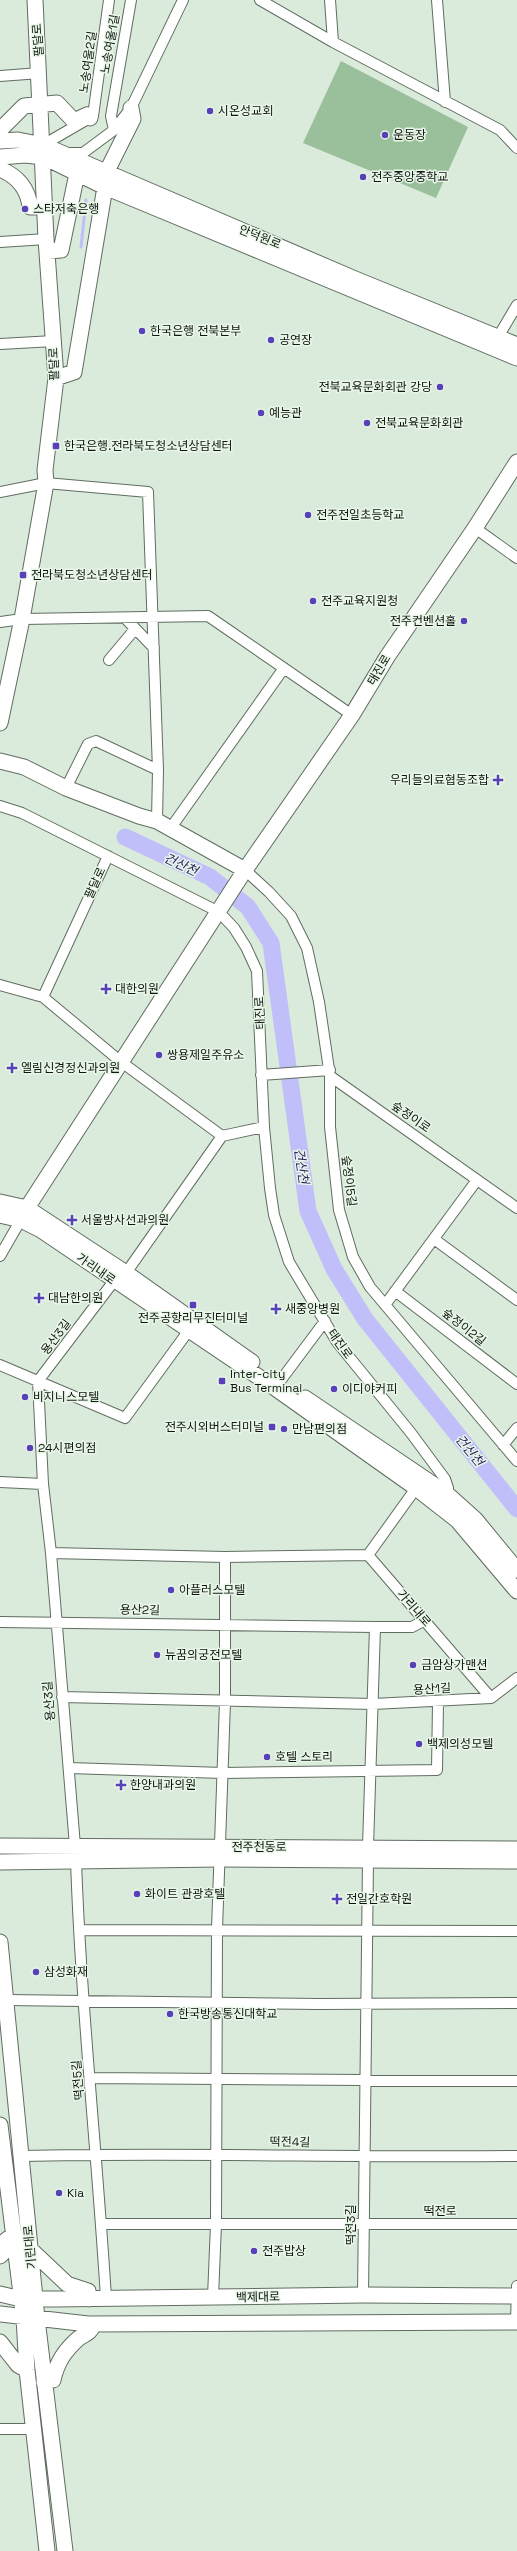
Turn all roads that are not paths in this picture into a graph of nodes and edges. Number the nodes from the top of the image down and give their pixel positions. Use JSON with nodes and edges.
{"nodes":[{"id":1,"x":34,"y":0,"type":"edge"},
{"id":2,"x":109,"y":0,"type":"edge"},
{"id":3,"x":131,"y":0,"type":"edge"},
{"id":4,"x":183,"y":0,"type":"edge"},
{"id":5,"x":260,"y":0,"type":"edge"},
{"id":6,"x":330,"y":0,"type":"edge"},
{"id":7,"x":437,"y":0,"type":"edge"},
{"id":8,"x":333,"y":42,"type":"junction"},
{"id":9,"x":40,"y":73,"type":"junction"},
{"id":10,"x":0,"y":76,"type":"edge"},
{"id":11,"x":114,"y":93,"type":"junction"},
{"id":12,"x":96,"y":102,"type":"junction"},
{"id":13,"x":445,"y":102,"type":"junction"},
{"id":14,"x":41,"y":104,"type":"junction"},
{"id":15,"x":131,"y":108,"type":"junction"},
{"id":16,"x":90,"y":118,"type":"junction"},
{"id":17,"x":114,"y":130,"type":"junction"},
{"id":18,"x":0,"y":136,"type":"edge"},
{"id":19,"x":517,"y":148,"type":"edge"},
{"id":20,"x":43,"y":151,"type":"junction"},
{"id":21,"x":0,"y":157,"type":"edge"},
{"id":22,"x":80,"y":163,"type":"junction"},
{"id":23,"x":0,"y":169,"type":"edge"},
{"id":24,"x":106,"y":180,"type":"junction"},
{"id":25,"x":45,"y":206,"type":"junction"},
{"id":26,"x":0,"y":242,"type":"edge"},
{"id":27,"x":47,"y":245,"type":"junction"},
{"id":28,"x":517,"y":305,"type":"edge"},
{"id":29,"x":498,"y":337,"type":"junction"},
{"id":30,"x":54,"y":341,"type":"junction"},
{"id":31,"x":0,"y":344,"type":"edge"},
{"id":32,"x":517,"y":345,"type":"edge"},
{"id":33,"x":517,"y":358,"type":"edge"},
{"id":34,"x":56,"y":378,"type":"junction"},
{"id":35,"x":517,"y":462,"type":"edge"},
{"id":36,"x":46,"y":483,"type":"junction"},
{"id":37,"x":0,"y":492,"type":"edge"},
{"id":38,"x":475,"y":528,"type":"junction"},
{"id":39,"x":517,"y":558,"type":"edge"},
{"id":40,"x":153,"y":617,"type":"junction"},
{"id":41,"x":125,"y":618,"type":"junction"},
{"id":42,"x":22,"y":619,"type":"junction"},
{"id":43,"x":0,"y":622,"type":"edge"},
{"id":44,"x":135,"y":629,"type":"junction"},
{"id":45,"x":154,"y":648,"type":"junction"},
{"id":46,"x":109,"y":660,"type":"dead end"},
{"id":47,"x":284,"y":668,"type":"junction"},
{"id":48,"x":352,"y":715,"type":"junction"},
{"id":49,"x":0,"y":723,"type":"edge"},
{"id":50,"x":0,"y":761,"type":"edge"},
{"id":51,"x":158,"y":770,"type":"junction"},
{"id":52,"x":66,"y":788,"type":"junction"},
{"id":53,"x":0,"y":806,"type":"edge"},
{"id":54,"x":157,"y":821,"type":"junction"},
{"id":55,"x":170,"y":828,"type":"junction"},
{"id":56,"x":108,"y":856,"type":"junction"},
{"id":57,"x":243,"y":874,"type":"junction"},
{"id":58,"x":222,"y":908,"type":"junction"},
{"id":59,"x":0,"y":985,"type":"edge"},
{"id":60,"x":43,"y":997,"type":"junction"},
{"id":61,"x":120,"y":1061,"type":"junction"},
{"id":62,"x":330,"y":1073,"type":"junction"},
{"id":63,"x":265,"y":1075,"type":"junction"},
{"id":64,"x":264,"y":1127,"type":"junction"},
{"id":65,"x":222,"y":1136,"type":"junction"},
{"id":66,"x":477,"y":1180,"type":"junction"},
{"id":67,"x":0,"y":1202,"type":"edge"},
{"id":68,"x":516,"y":1207,"type":"edge"},
{"id":69,"x":24,"y":1214,"type":"junction"},
{"id":70,"x":0,"y":1215,"type":"edge"},
{"id":71,"x":434,"y":1239,"type":"junction"},
{"id":72,"x":0,"y":1256,"type":"edge"},
{"id":73,"x":120,"y":1277,"type":"junction"},
{"id":74,"x":395,"y":1291,"type":"junction"},
{"id":75,"x":517,"y":1300,"type":"edge"},
{"id":76,"x":385,"y":1305,"type":"junction"},
{"id":77,"x":325,"y":1321,"type":"junction"},
{"id":78,"x":192,"y":1326,"type":"junction"},
{"id":79,"x":0,"y":1366,"type":"edge"},
{"id":80,"x":38,"y":1381,"type":"junction"},
{"id":81,"x":277,"y":1384,"type":"junction"},
{"id":82,"x":517,"y":1384,"type":"edge"},
{"id":83,"x":517,"y":1428,"type":"edge"},
{"id":84,"x":503,"y":1445,"type":"junction"},
{"id":85,"x":517,"y":1461,"type":"edge"},
{"id":86,"x":0,"y":1482,"type":"edge"},
{"id":87,"x":420,"y":1483,"type":"junction"},
{"id":88,"x":43,"y":1484,"type":"junction"},
{"id":89,"x":446,"y":1493,"type":"junction"},
{"id":90,"x":51,"y":1553,"type":"junction"},
{"id":91,"x":368,"y":1555,"type":"junction"},
{"id":92,"x":225,"y":1557,"type":"junction"},
{"id":93,"x":517,"y":1570,"type":"edge"},
{"id":94,"x":517,"y":1591,"type":"edge"},
{"id":95,"x":425,"y":1620,"type":"junction"},
{"id":96,"x":0,"y":1622,"type":"edge"},
{"id":97,"x":55,"y":1622,"type":"junction"},
{"id":98,"x":224,"y":1625,"type":"junction"},
{"id":99,"x":375,"y":1627,"type":"junction"},
{"id":100,"x":517,"y":1678,"type":"edge"},
{"id":101,"x":62,"y":1697,"type":"junction"},
{"id":102,"x":491,"y":1698,"type":"junction"},
{"id":103,"x":225,"y":1702,"type":"junction"},
{"id":104,"x":438,"y":1703,"type":"junction"},
{"id":105,"x":373,"y":1704,"type":"junction"},
{"id":106,"x":68,"y":1768,"type":"junction"},
{"id":107,"x":372,"y":1772,"type":"junction"},
{"id":108,"x":223,"y":1773,"type":"junction"},
{"id":109,"x":517,"y":1842,"type":"edge"},
{"id":110,"x":0,"y":1846,"type":"edge"},
{"id":111,"x":482,"y":1848,"type":"junction"},
{"id":112,"x":517,"y":1849,"type":"edge"},
{"id":113,"x":76,"y":1853,"type":"junction"},
{"id":114,"x":219,"y":1853,"type":"junction"},
{"id":115,"x":368,"y":1854,"type":"junction"},
{"id":116,"x":517,"y":1861,"type":"edge"},
{"id":117,"x":0,"y":1862,"type":"edge"},
{"id":118,"x":79,"y":1930,"type":"junction"},
{"id":119,"x":217,"y":1930,"type":"junction"},
{"id":120,"x":366,"y":1931,"type":"junction"},
{"id":121,"x":517,"y":1931,"type":"edge"},
{"id":122,"x":0,"y":1942,"type":"edge"},
{"id":123,"x":83,"y":1999,"type":"junction"},
{"id":124,"x":7,"y":2000,"type":"junction"},
{"id":125,"x":218,"y":2002,"type":"junction"},
{"id":126,"x":365,"y":2003,"type":"junction"},
{"id":127,"x":517,"y":2003,"type":"edge"},
{"id":128,"x":91,"y":2078,"type":"junction"},
{"id":129,"x":215,"y":2078,"type":"junction"},
{"id":130,"x":367,"y":2080,"type":"junction"},
{"id":131,"x":517,"y":2081,"type":"edge"},
{"id":132,"x":0,"y":2125,"type":"edge"},
{"id":133,"x":97,"y":2154,"type":"junction"},
{"id":134,"x":214,"y":2154,"type":"junction"},
{"id":135,"x":22,"y":2156,"type":"junction"},
{"id":136,"x":365,"y":2156,"type":"junction"},
{"id":137,"x":517,"y":2156,"type":"edge"},
{"id":138,"x":102,"y":2224,"type":"junction"},
{"id":139,"x":216,"y":2224,"type":"junction"},
{"id":140,"x":364,"y":2224,"type":"junction"},
{"id":141,"x":517,"y":2224,"type":"edge"},
{"id":142,"x":13,"y":2235,"type":"junction"},
{"id":143,"x":30,"y":2249,"type":"junction"},
{"id":144,"x":0,"y":2256,"type":"edge"},
{"id":145,"x":517,"y":2286,"type":"edge"},
{"id":146,"x":0,"y":2294,"type":"edge"},
{"id":147,"x":364,"y":2295,"type":"junction"},
{"id":148,"x":517,"y":2296,"type":"edge"},
{"id":149,"x":213,"y":2297,"type":"junction"},
{"id":150,"x":106,"y":2298,"type":"junction"},
{"id":151,"x":28,"y":2299,"type":"junction"},
{"id":152,"x":89,"y":2299,"type":"junction"},
{"id":153,"x":0,"y":2314,"type":"edge"},
{"id":154,"x":31,"y":2319,"type":"junction"},
{"id":155,"x":517,"y":2322,"type":"edge"},
{"id":156,"x":94,"y":2324,"type":"junction"},
{"id":157,"x":0,"y":2342,"type":"edge"},
{"id":158,"x":28,"y":2370,"type":"junction"},
{"id":159,"x":44,"y":2382,"type":"junction"},
{"id":160,"x":0,"y":2429,"type":"edge"},
{"id":161,"x":34,"y":2429,"type":"junction"},
{"id":162,"x":47,"y":2551,"type":"edge"},
{"id":163,"x":65,"y":2551,"type":"edge"}],
"edges":[{"from":1,"to":9,"type":"street","name":"팔달로"},
{"from":2,"to":12,"type":"street","name":"노송여울2길"},
{"from":3,"to":11,"type":"street","name":"노송여울1길"},
{"from":4,"to":15,"type":"street"},
{"from":5,"to":8,"type":"street"},
{"from":6,"to":8,"type":"street"},
{"from":7,"to":13,"type":"street"},
{"from":8,"to":13,"type":"street"},
{"from":9,"to":10,"type":"street"},
{"from":9,"to":14,"type":"street","name":"팔달로"},
{"from":11,"to":12,"type":"street","name":"노송여울2길"},
{"from":11,"to":17,"type":"street","name":"노송여울1길"},
{"from":12,"to":16,"type":"street"},
{"from":13,"to":19,"type":"street"},
{"from":14,"to":16,"type":"street"},
{"from":14,"to":18,"type":"street"},
{"from":14,"to":20,"type":"street","name":"팔달로"},
{"from":15,"to":17,"type":"street"},
{"from":15,"to":24,"type":"street"},
{"from":16,"to":20,"type":"street"},
{"from":17,"to":22,"type":"street"},
{"from":18,"to":20,"type":"street","name":"안덕원로"},
{"from":20,"to":21,"type":"street"},
{"from":20,"to":22,"type":"street","name":"안덕원로"},
{"from":20,"to":22,"type":"street","name":"안덕원로"},
{"from":20,"to":25,"type":"street","name":"팔달로"},
{"from":22,"to":24,"type":"street","name":"안덕원로"},
{"from":22,"to":27,"type":"street"},
{"from":23,"to":25,"type":"street"},
{"from":24,"to":29,"type":"street","name":"안덕원로"},
{"from":24,"to":33,"type":"street","name":"안덕원로"},
{"from":24,"to":34,"type":"street"},
{"from":25,"to":27,"type":"street","name":"팔달로"},
{"from":26,"to":27,"type":"street"},
{"from":27,"to":30,"type":"street","name":"팔달로"},
{"from":28,"to":29,"type":"street"},
{"from":29,"to":32,"type":"street","name":"안덕원로"},
{"from":30,"to":31,"type":"street"},
{"from":30,"to":34,"type":"street","name":"팔달로"},
{"from":34,"to":36,"type":"street","name":"팔달로"},
{"from":35,"to":38,"type":"street","name":"태진로"},
{"from":36,"to":37,"type":"street"},
{"from":36,"to":40,"type":"street"},
{"from":36,"to":42,"type":"street","name":"팔달로"},
{"from":38,"to":39,"type":"street"},
{"from":38,"to":48,"type":"street","name":"태진로"},
{"from":40,"to":41,"type":"street"},
{"from":40,"to":45,"type":"street"},
{"from":40,"to":47,"type":"street"},
{"from":41,"to":42,"type":"street"},
{"from":41,"to":44,"type":"street"},
{"from":42,"to":43,"type":"street"},
{"from":42,"to":49,"type":"street","name":"팔달로"},
{"from":44,"to":45,"type":"street"},
{"from":44,"to":46,"type":"street"},
{"from":45,"to":51,"type":"street"},
{"from":47,"to":48,"type":"street"},
{"from":47,"to":55,"type":"street"},
{"from":48,"to":57,"type":"street","name":"태진로"},
{"from":50,"to":52,"type":"street"},
{"from":51,"to":52,"type":"street"},
{"from":51,"to":54,"type":"street"},
{"from":52,"to":54,"type":"street"},
{"from":53,"to":56,"type":"street","name":"팔달로"},
{"from":54,"to":55,"type":"street"},
{"from":55,"to":57,"type":"street"},
{"from":56,"to":58,"type":"street","name":"태진로"},
{"from":56,"to":60,"type":"street","name":"팔달로"},
{"from":57,"to":58,"type":"street","name":"태진로"},
{"from":57,"to":62,"type":"street","name":"숲정이5길"},
{"from":58,"to":61,"type":"street"},
{"from":58,"to":63,"type":"street","name":"태진로"},
{"from":59,"to":60,"type":"street"},
{"from":60,"to":61,"type":"street"},
{"from":61,"to":65,"type":"street"},
{"from":61,"to":69,"type":"street"},
{"from":62,"to":63,"type":"street"},
{"from":62,"to":66,"type":"street","name":"숲정이로"},
{"from":62,"to":76,"type":"street","name":"숲정이5길"},
{"from":63,"to":64,"type":"street","name":"태진로"},
{"from":64,"to":65,"type":"street"},
{"from":64,"to":77,"type":"street","name":"태진로"},
{"from":65,"to":73,"type":"street","name":"가리내로"},
{"from":66,"to":68,"type":"street","name":"숲정이로"},
{"from":66,"to":71,"type":"street"},
{"from":67,"to":69,"type":"street","name":"가리내로"},
{"from":69,"to":70,"type":"street","name":"가리내로"},
{"from":69,"to":72,"type":"street"},
{"from":69,"to":73,"type":"street","name":"가리내로"},
{"from":71,"to":74,"type":"street"},
{"from":71,"to":75,"type":"street"},
{"from":73,"to":78,"type":"street","name":"가리내로"},
{"from":73,"to":80,"type":"street","name":"용산3길"},
{"from":74,"to":76,"type":"street"},
{"from":74,"to":82,"type":"street","name":"숲정이2길"},
{"from":76,"to":84,"type":"street","name":"숲정이5길"},
{"from":77,"to":81,"type":"street"},
{"from":77,"to":89,"type":"street","name":"태진로"},
{"from":78,"to":80,"type":"street"},
{"from":78,"to":81,"type":"street","name":"가리내로"},
{"from":79,"to":80,"type":"street"},
{"from":80,"to":88,"type":"street","name":"용산3길"},
{"from":81,"to":87,"type":"street","name":"가리내로"},
{"from":83,"to":84,"type":"street"},
{"from":84,"to":85,"type":"street","name":"숲정이5길"},
{"from":86,"to":88,"type":"street"},
{"from":87,"to":89,"type":"street","name":"가리내로"},
{"from":87,"to":91,"type":"street"},
{"from":87,"to":94,"type":"street","name":"가리내로"},
{"from":88,"to":90,"type":"street","name":"용산3길"},
{"from":89,"to":93,"type":"street","name":"가리내로"},
{"from":90,"to":92,"type":"street"},
{"from":90,"to":97,"type":"street","name":"용산3길"},
{"from":91,"to":92,"type":"street"},
{"from":91,"to":95,"type":"street","name":"가리내로"},
{"from":92,"to":98,"type":"street"},
{"from":95,"to":99,"type":"street"},
{"from":95,"to":102,"type":"street","name":"가리내로"},
{"from":96,"to":97,"type":"street"},
{"from":97,"to":98,"type":"street","name":"용산2길"},
{"from":97,"to":101,"type":"street","name":"용산3길"},
{"from":98,"to":99,"type":"street","name":"용산2길"},
{"from":98,"to":103,"type":"street"},
{"from":99,"to":105,"type":"street"},
{"from":100,"to":102,"type":"street"},
{"from":101,"to":103,"type":"street"},
{"from":101,"to":106,"type":"street","name":"용산3길"},
{"from":102,"to":104,"type":"street","name":"용산1길"},
{"from":103,"to":105,"type":"street","name":"용산1길"},
{"from":103,"to":108,"type":"street"},
{"from":104,"to":105,"type":"street","name":"용산1길"},
{"from":104,"to":107,"type":"street"},
{"from":105,"to":107,"type":"street"},
{"from":106,"to":108,"type":"street"},
{"from":106,"to":113,"type":"street","name":"용산3길"},
{"from":107,"to":108,"type":"street"},
{"from":107,"to":115,"type":"street"},
{"from":108,"to":114,"type":"street"},
{"from":109,"to":111,"type":"street"},
{"from":110,"to":113,"type":"street","name":"전주천동로"},
{"from":111,"to":112,"type":"street","name":"전주천동로"},
{"from":111,"to":115,"type":"street","name":"전주천동로"},
{"from":113,"to":114,"type":"street","name":"전주천동로"},
{"from":113,"to":117,"type":"street","name":"전주천동로"},
{"from":113,"to":118,"type":"street","name":"떡전5길"},
{"from":114,"to":115,"type":"street","name":"전주천동로"},
{"from":114,"to":119,"type":"street"},
{"from":115,"to":116,"type":"street","name":"전주천동로"},
{"from":115,"to":120,"type":"street","name":"떡전3길"},
{"from":118,"to":119,"type":"street"},
{"from":118,"to":123,"type":"street","name":"떡전5길"},
{"from":119,"to":120,"type":"street"},
{"from":119,"to":125,"type":"street"},
{"from":120,"to":121,"type":"street"},
{"from":120,"to":126,"type":"street","name":"떡전3길"},
{"from":122,"to":124,"type":"street","name":"기린대로"},
{"from":123,"to":124,"type":"street"},
{"from":123,"to":125,"type":"street"},
{"from":123,"to":128,"type":"street","name":"떡전5길"},
{"from":124,"to":135,"type":"street","name":"기린대로"},
{"from":125,"to":126,"type":"street"},
{"from":125,"to":129,"type":"street"},
{"from":126,"to":127,"type":"street"},
{"from":126,"to":130,"type":"street","name":"떡전3길"},
{"from":128,"to":129,"type":"street"},
{"from":128,"to":133,"type":"street","name":"떡전5길"},
{"from":129,"to":130,"type":"street"},
{"from":129,"to":134,"type":"street"},
{"from":130,"to":131,"type":"street"},
{"from":130,"to":136,"type":"street","name":"떡전3길"},
{"from":132,"to":142,"type":"street","name":"기린대로"},
{"from":133,"to":134,"type":"street","name":"떡전4길"},
{"from":133,"to":135,"type":"street","name":"떡전4길"},
{"from":133,"to":138,"type":"street","name":"떡전5길"},
{"from":134,"to":136,"type":"street","name":"떡전4길"},
{"from":134,"to":139,"type":"street"},
{"from":135,"to":143,"type":"street","name":"기린대로"},
{"from":136,"to":137,"type":"street"},
{"from":136,"to":140,"type":"street","name":"떡전3길"},
{"from":138,"to":139,"type":"street"},
{"from":138,"to":150,"type":"street","name":"떡전5길"},
{"from":139,"to":140,"type":"street"},
{"from":139,"to":149,"type":"street"},
{"from":140,"to":141,"type":"street","name":"떡전로"},
{"from":140,"to":147,"type":"street","name":"떡전3길"},
{"from":142,"to":144,"type":"street"},
{"from":142,"to":151,"type":"street","name":"기린대로"},
{"from":143,"to":151,"type":"street","name":"기린대로"},
{"from":143,"to":152,"type":"street"},
{"from":145,"to":148,"type":"street"},
{"from":146,"to":151,"type":"street","name":"백제대로"},
{"from":147,"to":148,"type":"street","name":"백제대로"},
{"from":147,"to":149,"type":"street","name":"백제대로"},
{"from":148,"to":155,"type":"street"},
{"from":149,"to":150,"type":"street","name":"백제대로"},
{"from":150,"to":152,"type":"street","name":"백제대로"},
{"from":151,"to":152,"type":"street","name":"백제대로"},
{"from":151,"to":154,"type":"street","name":"기린대로"},
{"from":153,"to":154,"type":"street"},
{"from":154,"to":156,"type":"street"},
{"from":154,"to":158,"type":"street","name":"기린대로"},
{"from":154,"to":159,"type":"street","name":"기린대로"},
{"from":155,"to":156,"type":"street"},
{"from":156,"to":159,"type":"street"},
{"from":157,"to":158,"type":"street"},
{"from":158,"to":161,"type":"street","name":"기린대로"},
{"from":159,"to":163,"type":"street","name":"기린대로"},
{"from":160,"to":161,"type":"street"},
{"from":161,"to":162,"type":"street","name":"기린대로"}]}
